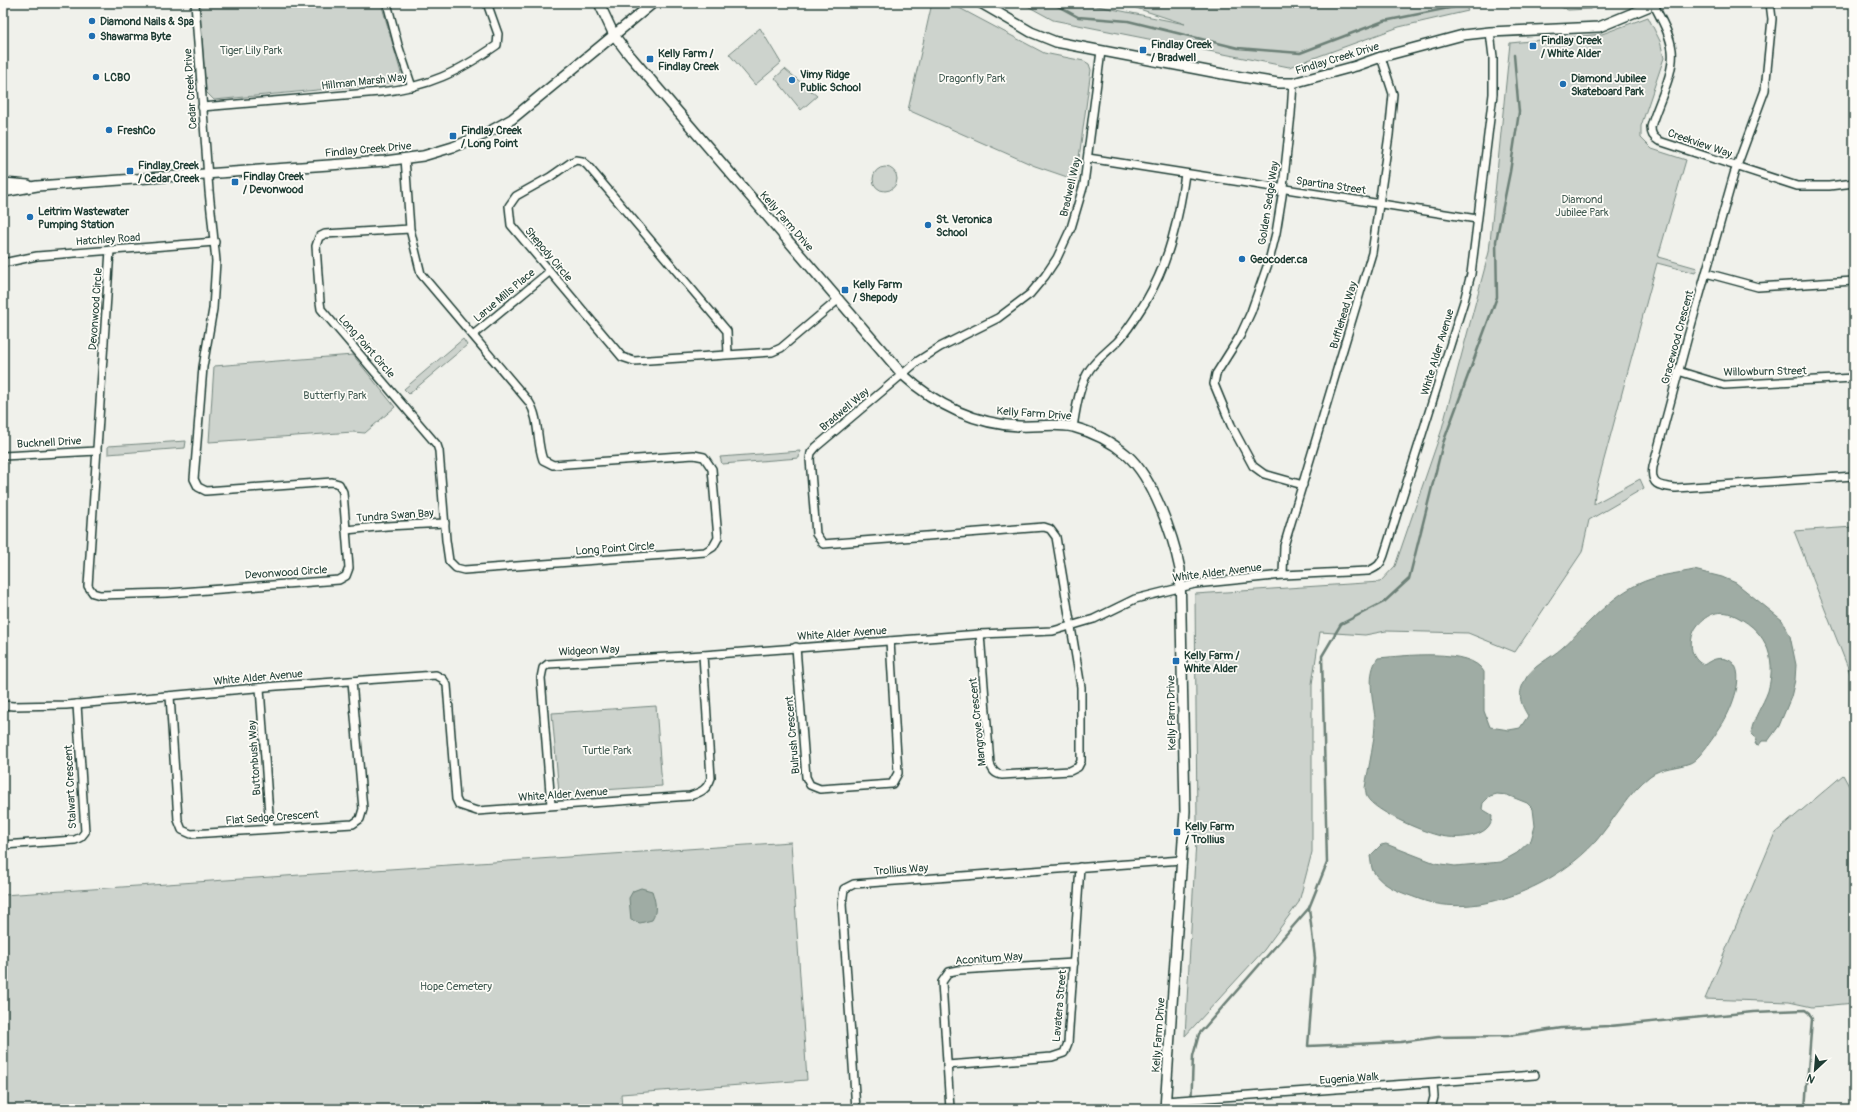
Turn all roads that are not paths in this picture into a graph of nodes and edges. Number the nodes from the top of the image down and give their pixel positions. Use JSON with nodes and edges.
{"nodes":[{"id":1,"x":195,"y":3,"type":"edge"},
{"id":2,"x":387,"y":3,"type":"edge"},
{"id":3,"x":487,"y":3,"type":"edge"},
{"id":4,"x":599,"y":3,"type":"edge"},
{"id":5,"x":653,"y":3,"type":"edge"},
{"id":6,"x":981,"y":3,"type":"edge"},
{"id":7,"x":1770,"y":3,"type":"edge"},
{"id":8,"x":1655,"y":4,"type":"edge"},
{"id":9,"x":1490,"y":32,"type":"junction"},
{"id":10,"x":614,"y":35,"type":"junction"},
{"id":11,"x":1101,"y":51,"type":"junction"},
{"id":12,"x":1381,"y":56,"type":"junction"},
{"id":13,"x":1293,"y":84,"type":"junction"},
{"id":14,"x":412,"y":87,"type":"junction"},
{"id":15,"x":202,"y":107,"type":"junction"},
{"id":16,"x":405,"y":158,"type":"junction"},
{"id":17,"x":1088,"y":158,"type":"junction"},
{"id":18,"x":1736,"y":167,"type":"junction"},
{"id":19,"x":208,"y":174,"type":"junction"},
{"id":20,"x":1185,"y":174,"type":"junction"},
{"id":21,"x":3,"y":183,"type":"edge"},
{"id":22,"x":1854,"y":183,"type":"edge"},
{"id":23,"x":37,"y":186,"type":"junction"},
{"id":24,"x":1283,"y":189,"type":"junction"},
{"id":25,"x":3,"y":192,"type":"edge"},
{"id":26,"x":1380,"y":203,"type":"junction"},
{"id":27,"x":1477,"y":219,"type":"junction"},
{"id":28,"x":410,"y":228,"type":"junction"},
{"id":29,"x":215,"y":242,"type":"junction"},
{"id":30,"x":110,"y":250,"type":"junction"},
{"id":31,"x":3,"y":262,"type":"edge"},
{"id":32,"x":549,"y":272,"type":"junction"},
{"id":33,"x":1706,"y":273,"type":"junction"},
{"id":34,"x":1854,"y":281,"type":"edge"},
{"id":35,"x":839,"y":299,"type":"junction"},
{"id":36,"x":473,"y":335,"type":"junction"},
{"id":37,"x":728,"y":355,"type":"junction"},
{"id":38,"x":1678,"y":371,"type":"junction"},
{"id":39,"x":902,"y":374,"type":"junction"},
{"id":40,"x":1854,"y":378,"type":"edge"},
{"id":41,"x":1073,"y":427,"type":"junction"},
{"id":42,"x":97,"y":451,"type":"junction"},
{"id":43,"x":3,"y":456,"type":"edge"},
{"id":44,"x":1854,"y":476,"type":"edge"},
{"id":45,"x":1303,"y":485,"type":"junction"},
{"id":46,"x":445,"y":523,"type":"junction"},
{"id":47,"x":346,"y":530,"type":"junction"},
{"id":48,"x":1283,"y":575,"type":"junction"},
{"id":49,"x":1181,"y":586,"type":"junction"},
{"id":50,"x":1070,"y":627,"type":"junction"},
{"id":51,"x":980,"y":634,"type":"junction"},
{"id":52,"x":890,"y":641,"type":"junction"},
{"id":53,"x":796,"y":647,"type":"junction"},
{"id":54,"x":703,"y":655,"type":"junction"},
{"id":55,"x":352,"y":681,"type":"junction"},
{"id":56,"x":260,"y":688,"type":"junction"},
{"id":57,"x":170,"y":696,"type":"junction"},
{"id":58,"x":77,"y":704,"type":"junction"},
{"id":59,"x":3,"y":705,"type":"edge"},
{"id":60,"x":551,"y":805,"type":"junction"},
{"id":61,"x":270,"y":828,"type":"junction"},
{"id":62,"x":3,"y":846,"type":"edge"},
{"id":63,"x":1182,"y":860,"type":"junction"},
{"id":64,"x":1080,"y":867,"type":"junction"},
{"id":65,"x":1074,"y":964,"type":"junction"},
{"id":66,"x":947,"y":1066,"type":"junction"},
{"id":67,"x":1535,"y":1076,"type":"dead end"},
{"id":68,"x":1434,"y":1083,"type":"junction"},
{"id":69,"x":1165,"y":1105,"type":"edge"},
{"id":70,"x":856,"y":1109,"type":"edge"},
{"id":71,"x":950,"y":1109,"type":"edge"},
{"id":72,"x":1431,"y":1109,"type":"edge"}],
"edges":[{"from":1,"to":15,"type":"street","name":"Cedar Creek Drive"},
{"from":2,"to":14,"type":"street"},
{"from":3,"to":14,"type":"street","name":"Hillman Marsh Way"},
{"from":4,"to":10,"type":"street","name":"Kelly Farm Drive"},
{"from":5,"to":10,"type":"street","name":"Findlay Creek Drive"},
{"from":6,"to":11,"type":"street","name":"Findlay Creek Drive"},
{"from":7,"to":18,"type":"street","name":"Gracewood Crescent"},
{"from":8,"to":9,"type":"street","name":"Findlay Creek Drive"},
{"from":8,"to":18,"type":"street","name":"Creekview Way"},
{"from":9,"to":12,"type":"street","name":"Findlay Creek Drive"},
{"from":9,"to":27,"type":"street","name":"White Alder Avenue"},
{"from":10,"to":16,"type":"street","name":"Findlay Creek Drive"},
{"from":10,"to":35,"type":"street","name":"Kelly Farm Drive"},
{"from":11,"to":13,"type":"street","name":"Findlay Creek Drive"},
{"from":11,"to":17,"type":"street","name":"Bradwell Way"},
{"from":12,"to":13,"type":"street","name":"Findlay Creek Drive"},
{"from":12,"to":26,"type":"street","name":"Bufflehead Way"},
{"from":13,"to":24,"type":"street","name":"Golden Sedge Way"},
{"from":14,"to":15,"type":"street","name":"Hillman Marsh Way"},
{"from":15,"to":19,"type":"street","name":"Cedar Creek Drive"},
{"from":16,"to":19,"type":"street","name":"Findlay Creek Drive"},
{"from":16,"to":28,"type":"street","name":"Long Point Circle"},
{"from":17,"to":20,"type":"street","name":"Spartina Street"},
{"from":17,"to":39,"type":"street","name":"Bradwell Way"},
{"from":18,"to":22,"type":"street","name":"Creekview Way"},
{"from":18,"to":33,"type":"street","name":"Gracewood Crescent"},
{"from":19,"to":23,"type":"street","name":"Findlay Creek Drive"},
{"from":19,"to":29,"type":"street","name":"Devonwood Circle"},
{"from":20,"to":24,"type":"street","name":"Spartina Street"},
{"from":20,"to":41,"type":"street"},
{"from":21,"to":23,"type":"street","name":"Findlay Creek Drive"},
{"from":23,"to":25,"type":"street","name":"Findlay Creek Drive"},
{"from":24,"to":26,"type":"street","name":"Spartina Street"},
{"from":24,"to":45,"type":"street","name":"Golden Sedge Way"},
{"from":26,"to":27,"type":"street","name":"Spartina Street"},
{"from":26,"to":45,"type":"street","name":"Bufflehead Way"},
{"from":27,"to":48,"type":"street","name":"White Alder Avenue"},
{"from":28,"to":36,"type":"street","name":"Long Point Circle"},
{"from":28,"to":46,"type":"street","name":"Long Point Circle"},
{"from":29,"to":30,"type":"street","name":"Hatchley Road"},
{"from":29,"to":47,"type":"street","name":"Devonwood Circle"},
{"from":30,"to":31,"type":"street","name":"Hatchley Road"},
{"from":30,"to":42,"type":"street","name":"Devonwood Circle"},
{"from":32,"to":36,"type":"street","name":"Larue Mills Place"},
{"from":32,"to":37,"type":"street","name":"Shepody Circle"},
{"from":32,"to":37,"type":"street","name":"Shepody Circle"},
{"from":33,"to":34,"type":"street"},
{"from":33,"to":38,"type":"street","name":"Gracewood Crescent"},
{"from":35,"to":37,"type":"street","name":"Shepody Circle"},
{"from":35,"to":39,"type":"street","name":"Kelly Farm Drive"},
{"from":36,"to":46,"type":"street","name":"Long Point Circle"},
{"from":38,"to":40,"type":"street","name":"Willowburn Street"},
{"from":38,"to":44,"type":"street","name":"Gracewood Crescent"},
{"from":39,"to":41,"type":"street","name":"Kelly Farm Drive"},
{"from":39,"to":50,"type":"street","name":"Bradwell Way"},
{"from":41,"to":49,"type":"street","name":"Kelly Farm Drive"},
{"from":42,"to":43,"type":"street","name":"Bucknell Drive"},
{"from":42,"to":47,"type":"street","name":"Devonwood Circle"},
{"from":45,"to":48,"type":"street","name":"Bufflehead Way"},
{"from":46,"to":47,"type":"street","name":"Tundra Swan Bay"},
{"from":48,"to":49,"type":"street","name":"White Alder Avenue"},
{"from":49,"to":50,"type":"street","name":"White Alder Avenue"},
{"from":49,"to":63,"type":"street","name":"Kelly Farm Drive"},
{"from":50,"to":51,"type":"street","name":"White Alder Avenue"},
{"from":50,"to":51,"type":"street","name":"Mangrove Crescent"},
{"from":51,"to":52,"type":"street","name":"White Alder Avenue"},
{"from":52,"to":53,"type":"street","name":"White Alder Avenue"},
{"from":52,"to":53,"type":"street","name":"Bulrush Crescent"},
{"from":53,"to":54,"type":"street","name":"White Alder Avenue"},
{"from":54,"to":60,"type":"street","name":"White Alder Avenue"},
{"from":54,"to":60,"type":"street","name":"Widgeon Way"},
{"from":55,"to":56,"type":"street","name":"White Alder Avenue"},
{"from":55,"to":60,"type":"street","name":"White Alder Avenue"},
{"from":55,"to":61,"type":"street","name":"Flat Sedge Crescent"},
{"from":56,"to":57,"type":"street","name":"White Alder Avenue"},
{"from":56,"to":61,"type":"street","name":"Buttonbush Way"},
{"from":57,"to":58,"type":"street","name":"White Alder Avenue"},
{"from":57,"to":61,"type":"street","name":"Flat Sedge Crescent"},
{"from":58,"to":59,"type":"street","name":"White Alder Avenue"},
{"from":58,"to":62,"type":"street","name":"Stalwart Crescent"},
{"from":63,"to":64,"type":"street","name":"Trollius Way"},
{"from":63,"to":69,"type":"street","name":"Kelly Farm Drive"},
{"from":64,"to":65,"type":"street","name":"Lavatera Street"},
{"from":64,"to":70,"type":"street","name":"Trollius Way"},
{"from":65,"to":66,"type":"street","name":"Lavatera Street"},
{"from":65,"to":66,"type":"street","name":"Aconitum Way"},
{"from":66,"to":71,"type":"street","name":"Aconitum Way"},
{"from":67,"to":68,"type":"street","name":"Eugenia Walk"},
{"from":68,"to":69,"type":"street","name":"Eugenia Walk"},
{"from":68,"to":72,"type":"street"}]}
